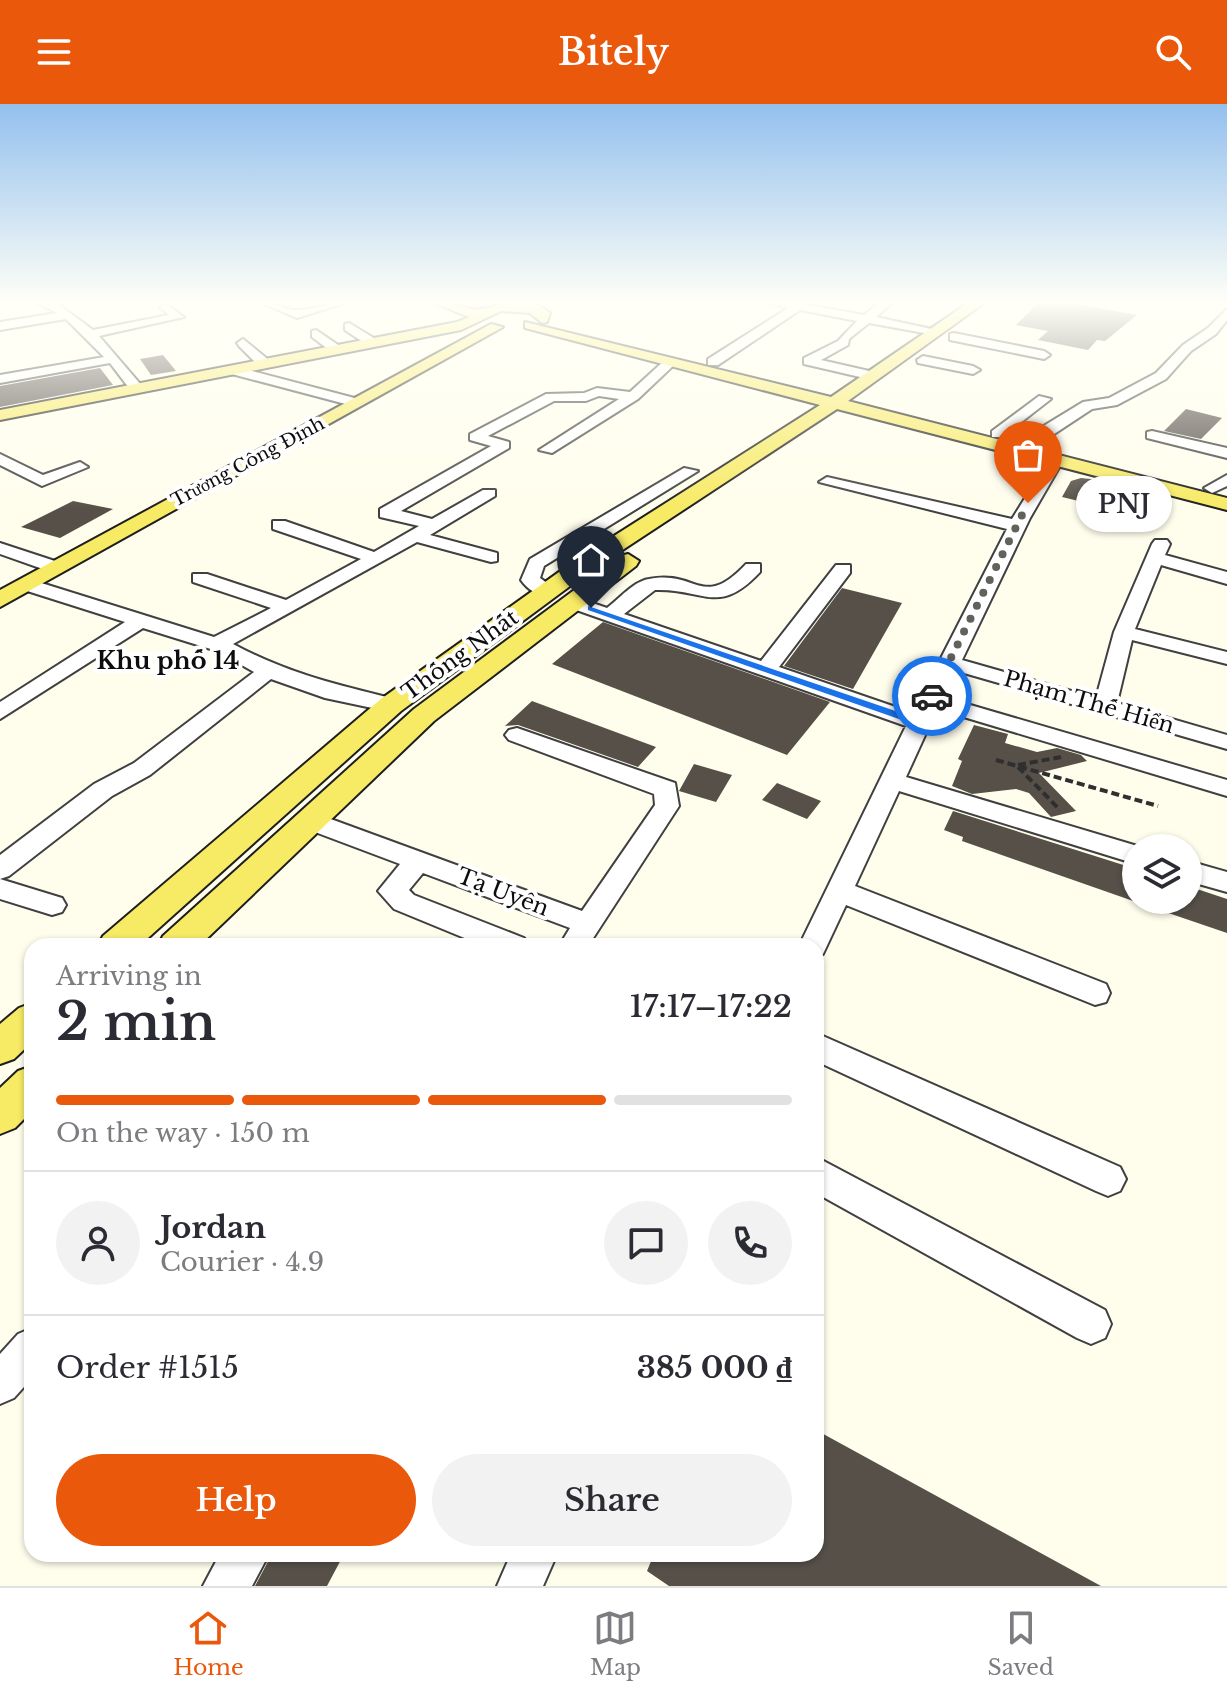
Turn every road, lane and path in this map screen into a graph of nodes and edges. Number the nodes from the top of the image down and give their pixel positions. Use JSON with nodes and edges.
{"nodes":[{"id":1,"x":50,"y":370,"type":"edge"},
{"id":2,"x":121,"y":370,"type":"edge"},
{"id":3,"x":233,"y":370,"type":"joint"},
{"id":4,"x":418,"y":370,"type":"edge"},
{"id":5,"x":662,"y":370,"type":"edge"},
{"id":6,"x":705,"y":370,"type":"edge"},
{"id":7,"x":743,"y":370,"type":"edge"},
{"id":8,"x":848,"y":370,"type":"edge"},
{"id":9,"x":881,"y":370,"type":"edge"},
{"id":10,"x":910,"y":370,"type":"edge"},
{"id":11,"x":1166,"y":370,"type":"edge"},
{"id":12,"x":873,"y":376,"type":"junction"},
{"id":13,"x":0,"y":379,"type":"edge"},
{"id":14,"x":898,"y":379,"type":"dead end"},
{"id":15,"x":137,"y":389,"type":"junction"},
{"id":16,"x":633,"y":396,"type":"junction"},
{"id":17,"x":1044,"y":399,"type":"dead end"},
{"id":18,"x":856,"y":401,"type":"junction"},
{"id":19,"x":357,"y":403,"type":"junction"},
{"id":20,"x":0,"y":415,"type":"edge"},
{"id":21,"x":997,"y":434,"type":"junction"},
{"id":22,"x":1152,"y":435,"type":"dead end"},
{"id":23,"x":1024,"y":446,"type":"junction"},
{"id":24,"x":547,"y":450,"type":"dead end"},
{"id":25,"x":1227,"y":453,"type":"edge"},
{"id":26,"x":1058,"y":454,"type":"junction"},
{"id":27,"x":0,"y":459,"type":"edge"},
{"id":28,"x":80,"y":467,"type":"dead end"},
{"id":29,"x":827,"y":482,"type":"dead end"},
{"id":30,"x":689,"y":483,"type":"junction"},
{"id":31,"x":1222,"y":487,"type":"edge"},
{"id":32,"x":489,"y":493,"type":"dead end"},
{"id":33,"x":716,"y":503,"type":"junction"},
{"id":34,"x":1227,"y":504,"type":"edge"},
{"id":35,"x":279,"y":525,"type":"dead end"},
{"id":36,"x":435,"y":525,"type":"junction"},
{"id":37,"x":1014,"y":525,"type":"junction"},
{"id":38,"x":414,"y":536,"type":"junction"},
{"id":39,"x":0,"y":548,"type":"edge"},
{"id":40,"x":372,"y":557,"type":"junction"},
{"id":41,"x":491,"y":557,"type":"dead end"},
{"id":42,"x":57,"y":568,"type":"junction"},
{"id":43,"x":753,"y":568,"type":"dead end"},
{"id":44,"x":843,"y":569,"type":"dead end"},
{"id":45,"x":200,"y":578,"type":"dead end"},
{"id":46,"x":1227,"y":578,"type":"edge"},
{"id":47,"x":28,"y":585,"type":"junction"},
{"id":48,"x":0,"y":600,"type":"edge"},
{"id":49,"x":572,"y":602,"type":"junction"},
{"id":50,"x":288,"y":607,"type":"junction"},
{"id":51,"x":610,"y":615,"type":"junction"},
{"id":52,"x":140,"y":621,"type":"junction"},
{"id":53,"x":1124,"y":632,"type":"junction"},
{"id":54,"x":215,"y":645,"type":"junction"},
{"id":55,"x":1227,"y":658,"type":"edge"},
{"id":56,"x":951,"y":663,"type":"junction"},
{"id":57,"x":765,"y":670,"type":"junction"},
{"id":58,"x":268,"y":671,"type":"junction"},
{"id":59,"x":930,"y":700,"type":"junction"},
{"id":60,"x":391,"y":705,"type":"junction"},
{"id":61,"x":1105,"y":706,"type":"junction"},
{"id":62,"x":0,"y":712,"type":"edge"},
{"id":63,"x":424,"y":715,"type":"junction"},
{"id":64,"x":920,"y":723,"type":"junction"},
{"id":65,"x":517,"y":735,"type":"dead end"},
{"id":66,"x":1227,"y":742,"type":"edge"},
{"id":67,"x":1072,"y":755,"type":"dead end"},
{"id":68,"x":996,"y":760,"type":"dead end"},
{"id":69,"x":1016,"y":766,"type":"junction"},
{"id":70,"x":892,"y":781,"type":"junction"},
{"id":71,"x":1227,"y":788,"type":"edge"},
{"id":72,"x":1158,"y":806,"type":"dead end"},
{"id":73,"x":1060,"y":810,"type":"dead end"},
{"id":74,"x":308,"y":820,"type":"junction"},
{"id":75,"x":1122,"y":851,"type":"edge"},
{"id":76,"x":419,"y":860,"type":"junction"},
{"id":77,"x":0,"y":869,"type":"edge"},
{"id":78,"x":1202,"y":875,"type":"edge"},
{"id":79,"x":1227,"y":882,"type":"edge"},
{"id":80,"x":0,"y":889,"type":"edge"},
{"id":81,"x":839,"y":891,"type":"junction"},
{"id":82,"x":52,"y":905,"type":"dead end"},
{"id":83,"x":580,"y":935,"type":"edge"},
{"id":84,"x":125,"y":938,"type":"edge"},
{"id":85,"x":184,"y":938,"type":"edge"},
{"id":86,"x":494,"y":938,"type":"edge"},
{"id":87,"x":817,"y":938,"type":"edge"},
{"id":88,"x":1095,"y":993,"type":"dead end"},
{"id":89,"x":24,"y":1026,"type":"edge"},
{"id":90,"x":0,"y":1047,"type":"edge"},
{"id":91,"x":824,"y":1050,"type":"edge"},
{"id":92,"x":24,"y":1092,"type":"edge"},
{"id":93,"x":0,"y":1115,"type":"edge"},
{"id":94,"x":824,"y":1178,"type":"edge"},
{"id":95,"x":1108,"y":1179,"type":"dead end"},
{"id":96,"x":1091,"y":1324,"type":"dead end"},
{"id":97,"x":24,"y":1357,"type":"edge"},
{"id":98,"x":0,"y":1384,"type":"edge"},
{"id":99,"x":241,"y":1562,"type":"edge"},
{"id":100,"x":530,"y":1562,"type":"edge"},
{"id":101,"x":226,"y":1586,"type":"edge"},
{"id":102,"x":520,"y":1586,"type":"edge"}],
"edges":[{"from":1,"to":13,"type":"street"},
{"from":2,"to":15,"type":"street"},
{"from":3,"to":15,"type":"main road"},
{"from":3,"to":19,"type":"street"},
{"from":4,"to":19,"type":"main road","name":"Trương Công Định"},
{"from":5,"to":16,"type":"street"},
{"from":6,"to":18,"type":"main road"},
{"from":7,"to":18,"type":"main road"},
{"from":8,"to":12,"type":"street"},
{"from":9,"to":12,"type":"main road"},
{"from":10,"to":14,"type":"main road"},
{"from":11,"to":23,"type":"street"},
{"from":12,"to":18,"type":"main road"},
{"from":15,"to":20,"type":"main road"},
{"from":16,"to":24,"type":"street"},
{"from":16,"to":36,"type":"street"},
{"from":17,"to":21,"type":"street"},
{"from":18,"to":21,"type":"main road"},
{"from":18,"to":23,"type":"main road"},
{"from":18,"to":30,"type":"main road","name":"Thống Nhất"},
{"from":18,"to":33,"type":"main road","name":"Thống Nhất"},
{"from":19,"to":42,"type":"main road","name":"Trương Công Định"},
{"from":21,"to":23,"type":"main road"},
{"from":22,"to":25,"type":"street"},
{"from":23,"to":26,"type":"main road"},
{"from":26,"to":31,"type":"main road"},
{"from":26,"to":34,"type":"main road"},
{"from":26,"to":37,"type":"street"},
{"from":27,"to":28,"type":"street"},
{"from":29,"to":37,"type":"street"},
{"from":30,"to":33,"type":"main road"},
{"from":30,"to":60,"type":"main road","name":"Thống Nhất"},
{"from":32,"to":36,"type":"street"},
{"from":33,"to":49,"type":"main road","name":"Thống Nhất"},
{"from":35,"to":40,"type":"street"},
{"from":36,"to":38,"type":"street"},
{"from":37,"to":56,"type":"street"},
{"from":38,"to":40,"type":"street"},
{"from":38,"to":41,"type":"street"},
{"from":39,"to":42,"type":"street"},
{"from":40,"to":50,"type":"street"},
{"from":42,"to":47,"type":"main road","name":"Trương Công Định"},
{"from":43,"to":51,"type":"street"},
{"from":44,"to":57,"type":"street"},
{"from":45,"to":50,"type":"street"},
{"from":46,"to":53,"type":"street"},
{"from":47,"to":48,"type":"main road","name":"Trương Công Định"},
{"from":47,"to":52,"type":"street"},
{"from":49,"to":51,"type":"street"},
{"from":49,"to":63,"type":"main road","name":"Thống Nhất"},
{"from":50,"to":54,"type":"street"},
{"from":51,"to":57,"type":"street"},
{"from":52,"to":54,"type":"street"},
{"from":52,"to":62,"type":"street"},
{"from":53,"to":55,"type":"street"},
{"from":53,"to":61,"type":"street"},
{"from":54,"to":58,"type":"street"},
{"from":56,"to":59,"type":"street"},
{"from":56,"to":61,"type":"street","name":"Phạm Thế Hiển"},
{"from":57,"to":64,"type":"street"},
{"from":58,"to":60,"type":"street"},
{"from":58,"to":77,"type":"street"},
{"from":59,"to":64,"type":"street"},
{"from":59,"to":71,"type":"street"},
{"from":60,"to":63,"type":"main road"},
{"from":60,"to":84,"type":"main road","name":"Thống Nhất"},
{"from":61,"to":66,"type":"street","name":"Phạm Thế Hiển"},
{"from":63,"to":74,"type":"main road","name":"Thống Nhất"},
{"from":64,"to":70,"type":"street"},
{"from":65,"to":83,"type":"street"},
{"from":67,"to":69,"type":"path"},
{"from":68,"to":69,"type":"path"},
{"from":69,"to":72,"type":"path"},
{"from":69,"to":73,"type":"path"},
{"from":70,"to":75,"type":"street"},
{"from":70,"to":81,"type":"street"},
{"from":74,"to":76,"type":"street","name":"Tạ Uyên"},
{"from":74,"to":85,"type":"main road","name":"Thống Nhất"},
{"from":76,"to":83,"type":"street","name":"Tạ Uyên"},
{"from":76,"to":86,"type":"street","name":"Tạ Uyên"},
{"from":78,"to":79,"type":"street"},
{"from":80,"to":82,"type":"street"},
{"from":81,"to":87,"type":"street"},
{"from":81,"to":88,"type":"street"},
{"from":89,"to":90,"type":"main road"},
{"from":91,"to":95,"type":"street"},
{"from":92,"to":93,"type":"main road"},
{"from":94,"to":96,"type":"street"},
{"from":97,"to":98,"type":"street"},
{"from":99,"to":101,"type":"street"},
{"from":100,"to":102,"type":"street"}]}
